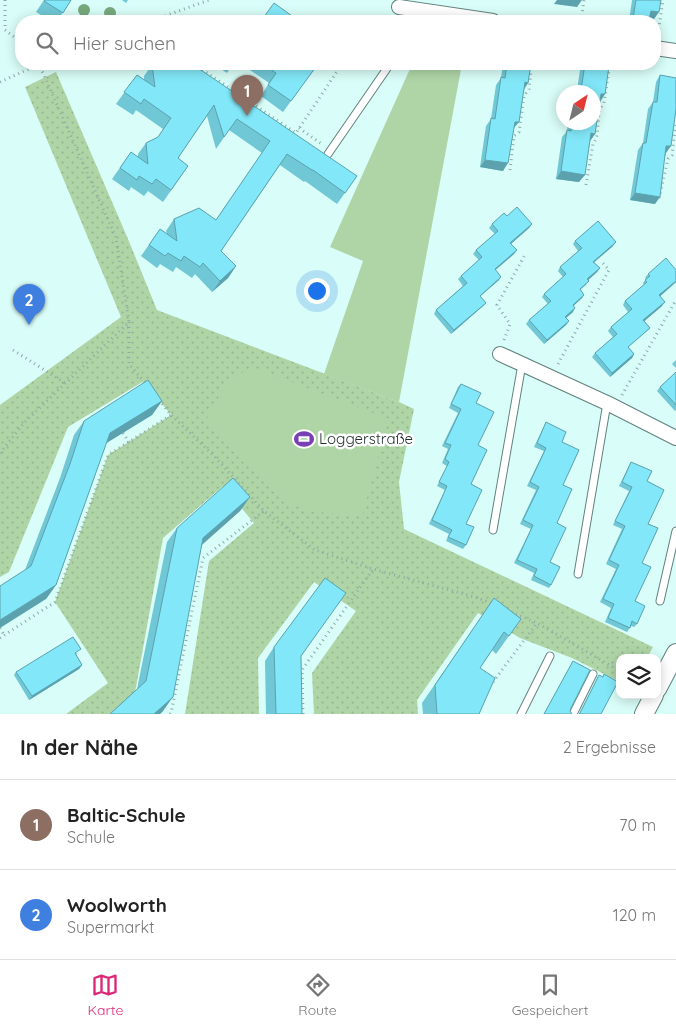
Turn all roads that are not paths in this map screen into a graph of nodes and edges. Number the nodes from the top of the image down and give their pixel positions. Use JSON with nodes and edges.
{"nodes":[{"id":1,"x":399,"y":7,"type":"dead end"},
{"id":2,"x":435,"y":15,"type":"edge"},
{"id":3,"x":661,"y":49,"type":"edge"},
{"id":4,"x":676,"y":51,"type":"edge"},
{"id":5,"x":386,"y":70,"type":"edge"},
{"id":6,"x":330,"y":152,"type":"road end"},
{"id":7,"x":500,"y":354,"type":"road end"},
{"id":8,"x":522,"y":364,"type":"junction"},
{"id":9,"x":611,"y":405,"type":"junction"},
{"id":10,"x":676,"y":438,"type":"edge"},
{"id":11,"x":493,"y":530,"type":"dead end"},
{"id":12,"x":676,"y":531,"type":"edge"},
{"id":13,"x":578,"y":574,"type":"dead end"},
{"id":14,"x":660,"y":601,"type":"dead end"},
{"id":15,"x":676,"y":653,"type":"edge"},
{"id":16,"x":550,"y":656,"type":"dead end"},
{"id":17,"x":593,"y":674,"type":"dead end"},
{"id":18,"x":661,"y":681,"type":"edge"},
{"id":19,"x":652,"y":699,"type":"edge"},
{"id":20,"x":521,"y":714,"type":"edge"},
{"id":21,"x":573,"y":714,"type":"edge"},
{"id":22,"x":644,"y":714,"type":"edge"}],
"edges":[{"from":1,"to":2,"type":"street"},
{"from":3,"to":4,"type":"street"},
{"from":5,"to":6,"type":"lane"},
{"from":7,"to":8,"type":"street"},
{"from":8,"to":9,"type":"street"},
{"from":8,"to":11,"type":"lane"},
{"from":9,"to":10,"type":"street"},
{"from":9,"to":13,"type":"lane"},
{"from":12,"to":14,"type":"lane"},
{"from":15,"to":18,"type":"street"},
{"from":16,"to":20,"type":"lane"},
{"from":17,"to":21,"type":"lane"},
{"from":19,"to":22,"type":"street"}]}
